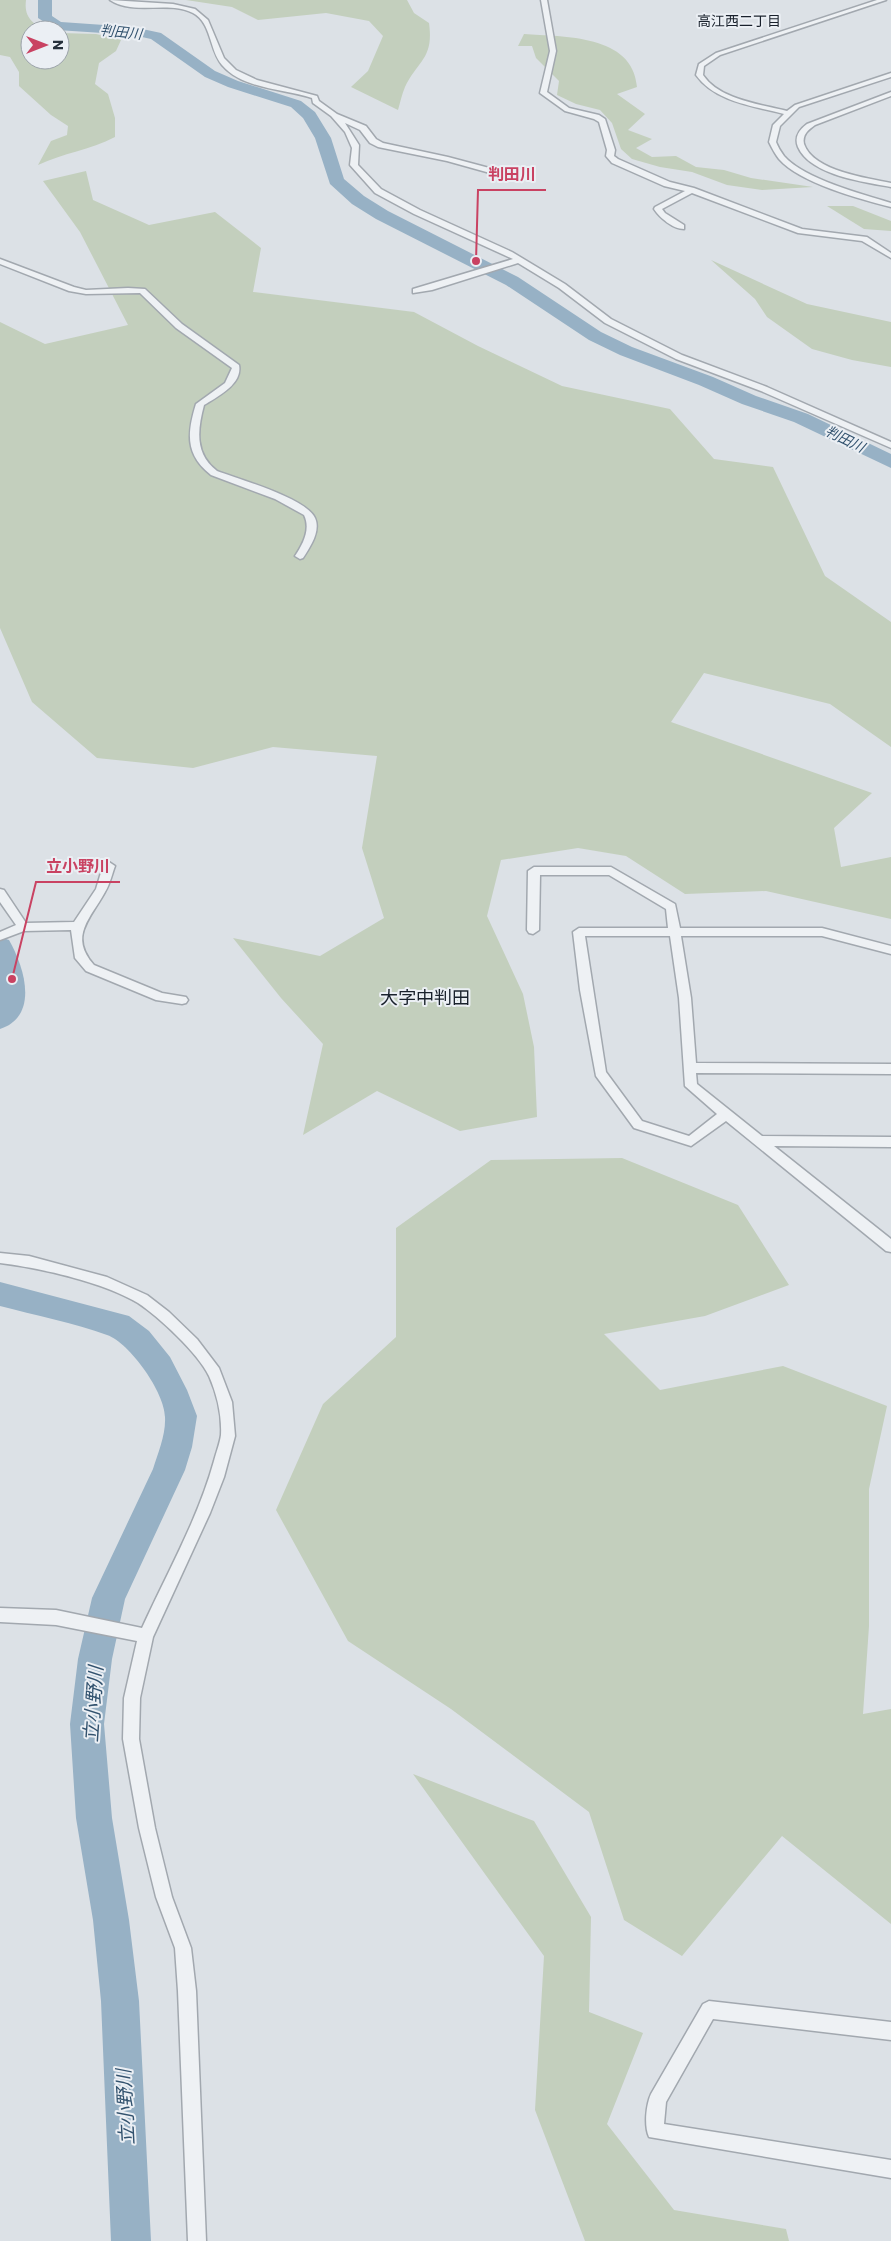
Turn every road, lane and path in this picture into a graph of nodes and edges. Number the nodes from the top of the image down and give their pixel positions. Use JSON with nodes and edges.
{"nodes":[{"id":1,"x":113,"y":0,"type":"edge"},
{"id":2,"x":544,"y":0,"type":"edge"},
{"id":3,"x":883,"y":0,"type":"edge"},
{"id":4,"x":891,"y":75,"type":"edge"},
{"id":5,"x":891,"y":94,"type":"edge"},
{"id":6,"x":787,"y":113,"type":"junction"},
{"id":7,"x":337,"y":116,"type":"junction"},
{"id":8,"x":490,"y":171,"type":"dead end"},
{"id":9,"x":891,"y":185,"type":"edge"},
{"id":10,"x":691,"y":190,"type":"junction"},
{"id":11,"x":891,"y":205,"type":"edge"},
{"id":12,"x":681,"y":227,"type":"dead end"},
{"id":13,"x":891,"y":256,"type":"edge"},
{"id":14,"x":519,"y":260,"type":"junction"},
{"id":15,"x":0,"y":261,"type":"edge"},
{"id":16,"x":416,"y":290,"type":"dead end"},
{"id":17,"x":891,"y":445,"type":"edge"},
{"id":18,"x":300,"y":556,"type":"dead end"},
{"id":19,"x":109,"y":866,"type":"dead end"},
{"id":20,"x":0,"y":893,"type":"edge"},
{"id":21,"x":77,"y":926,"type":"junction"},
{"id":22,"x":23,"y":927,"type":"junction"},
{"id":23,"x":533,"y":930,"type":"dead end"},
{"id":24,"x":676,"y":932,"type":"junction"},
{"id":25,"x":0,"y":936,"type":"edge"},
{"id":26,"x":891,"y":950,"type":"edge"},
{"id":27,"x":182,"y":1000,"type":"dead end"},
{"id":28,"x":690,"y":1068,"type":"junction"},
{"id":29,"x":891,"y":1069,"type":"edge"},
{"id":30,"x":726,"y":1114,"type":"junction"},
{"id":31,"x":761,"y":1141,"type":"junction"},
{"id":32,"x":891,"y":1142,"type":"edge"},
{"id":33,"x":891,"y":1247,"type":"edge"},
{"id":34,"x":0,"y":1258,"type":"edge"},
{"id":35,"x":0,"y":1615,"type":"edge"},
{"id":36,"x":146,"y":1636,"type":"junction"},
{"id":37,"x":891,"y":2031,"type":"edge"},
{"id":38,"x":891,"y":2169,"type":"edge"},
{"id":39,"x":197,"y":2241,"type":"edge"}],
"edges":[{"from":1,"to":7,"type":"street"},
{"from":2,"to":10,"type":"street"},
{"from":3,"to":6,"type":"street"},
{"from":4,"to":6,"type":"street"},
{"from":5,"to":9,"type":"street"},
{"from":6,"to":11,"type":"street"},
{"from":7,"to":8,"type":"street"},
{"from":7,"to":14,"type":"street"},
{"from":10,"to":12,"type":"street"},
{"from":10,"to":13,"type":"street"},
{"from":14,"to":16,"type":"street"},
{"from":14,"to":17,"type":"street"},
{"from":15,"to":18,"type":"street"},
{"from":19,"to":21,"type":"street"},
{"from":20,"to":22,"type":"street"},
{"from":21,"to":22,"type":"street"},
{"from":21,"to":27,"type":"street"},
{"from":22,"to":25,"type":"street"},
{"from":23,"to":24,"type":"street"},
{"from":24,"to":26,"type":"street"},
{"from":24,"to":28,"type":"street"},
{"from":24,"to":30,"type":"street"},
{"from":28,"to":29,"type":"street"},
{"from":28,"to":30,"type":"street"},
{"from":30,"to":31,"type":"street"},
{"from":31,"to":32,"type":"street"},
{"from":31,"to":33,"type":"street"},
{"from":34,"to":36,"type":"street"},
{"from":35,"to":36,"type":"street"},
{"from":36,"to":39,"type":"street"},
{"from":37,"to":38,"type":"street"}]}
